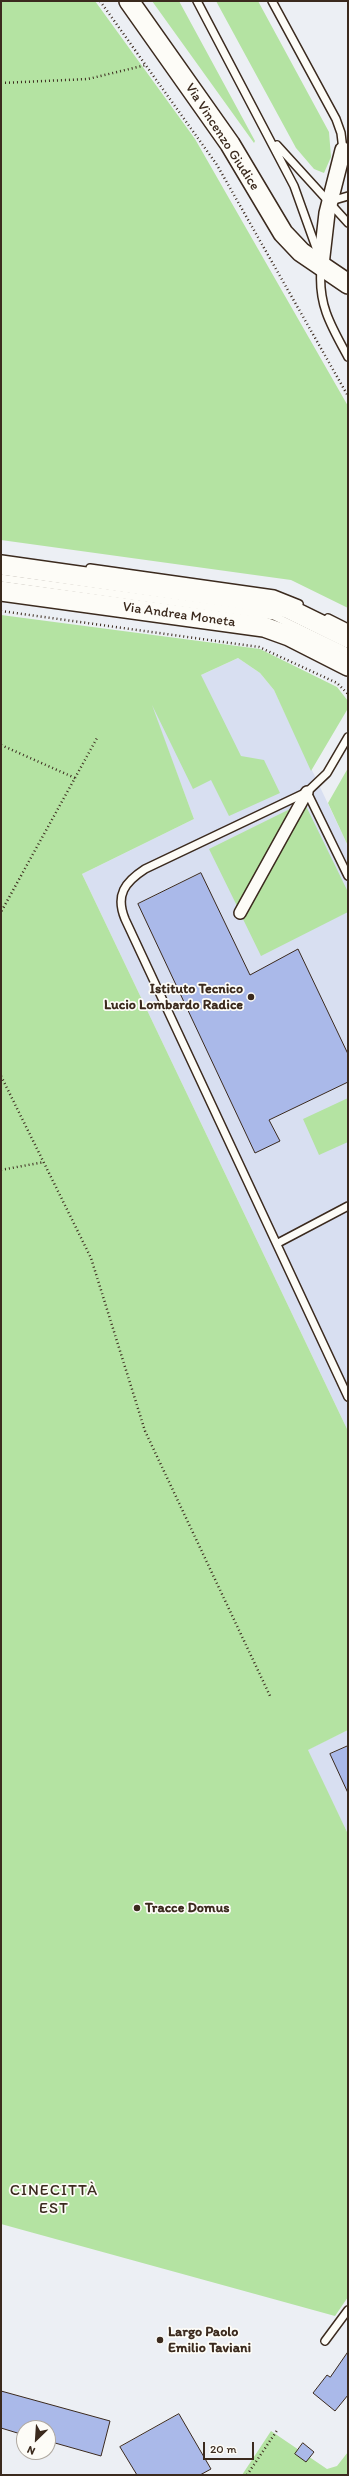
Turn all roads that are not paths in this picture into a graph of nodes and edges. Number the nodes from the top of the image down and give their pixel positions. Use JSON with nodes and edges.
{"nodes":[{"id":1,"x":129,"y":1,"type":"edge"},
{"id":2,"x":197,"y":1,"type":"edge"},
{"id":3,"x":272,"y":1,"type":"edge"},
{"id":4,"x":271,"y":139,"type":"junction"},
{"id":5,"x":343,"y":150,"type":"joint"},
{"id":6,"x":348,"y":196,"type":"edge"},
{"id":7,"x":329,"y":202,"type":"junction"},
{"id":8,"x":348,"y":223,"type":"edge"},
{"id":9,"x":321,"y":265,"type":"junction"},
{"id":10,"x":348,"y":284,"type":"edge"},
{"id":11,"x":348,"y":357,"type":"edge"},
{"id":12,"x":1,"y":565,"type":"edge"},
{"id":13,"x":79,"y":566,"type":"dead end"},
{"id":14,"x":1,"y":578,"type":"edge"},
{"id":15,"x":1,"y":591,"type":"edge"},
{"id":16,"x":139,"y":591,"type":"junction"},
{"id":17,"x":181,"y":597,"type":"junction"},
{"id":18,"x":306,"y":607,"type":"dead end"},
{"id":19,"x":318,"y":613,"type":"dead end"},
{"id":20,"x":348,"y":628,"type":"edge"},
{"id":21,"x":348,"y":638,"type":"edge"},
{"id":22,"x":348,"y":652,"type":"edge"},
{"id":23,"x":348,"y":666,"type":"edge"},
{"id":24,"x":348,"y":737,"type":"edge"},
{"id":25,"x":307,"y":792,"type":"junction"},
{"id":26,"x":348,"y":876,"type":"edge"},
{"id":27,"x":240,"y":912,"type":"dead end"},
{"id":28,"x":348,"y":1206,"type":"edge"},
{"id":29,"x":278,"y":1243,"type":"junction"},
{"id":30,"x":348,"y":1397,"type":"edge"},
{"id":31,"x":348,"y":2310,"type":"edge"},
{"id":32,"x":325,"y":2341,"type":"dead end"}],
"edges":[{"from":1,"to":9,"type":"street","name":"Via Vincenzo Giudice"},
{"from":2,"to":4,"type":"lane"},
{"from":3,"to":5,"type":"lane"},
{"from":4,"to":7,"type":"lane"},
{"from":4,"to":9,"type":"lane"},
{"from":5,"to":7,"type":"street"},
{"from":6,"to":7,"type":"lane"},
{"from":7,"to":8,"type":"lane"},
{"from":7,"to":9,"type":"street"},
{"from":9,"to":10,"type":"street","name":"Via Vincenzo Giudice"},
{"from":9,"to":11,"type":"lane"},
{"from":12,"to":16,"type":"street","name":"Via Andrea Moneta"},
{"from":13,"to":16,"type":"lane","name":"Via Andrea Moneta"},
{"from":14,"to":16,"type":"lane","name":"Via Andrea Moneta"},
{"from":15,"to":16,"type":"street","name":"Via Andrea Moneta"},
{"from":16,"to":17,"type":"street","name":"Via Andrea Moneta"},
{"from":16,"to":17,"type":"street","name":"Via Andrea Moneta"},
{"from":17,"to":18,"type":"lane","name":"Via Andrea Moneta"},
{"from":17,"to":21,"type":"street","name":"Via Andrea Moneta"},
{"from":17,"to":22,"type":"lane","name":"Via Andrea Moneta"},
{"from":17,"to":23,"type":"street","name":"Via Andrea Moneta"},
{"from":19,"to":20,"type":"lane"},
{"from":24,"to":25,"type":"lane"},
{"from":25,"to":26,"type":"lane"},
{"from":25,"to":27,"type":"street"},
{"from":25,"to":29,"type":"lane"},
{"from":28,"to":29,"type":"lane"},
{"from":29,"to":30,"type":"lane"},
{"from":31,"to":32,"type":"lane"}]}
